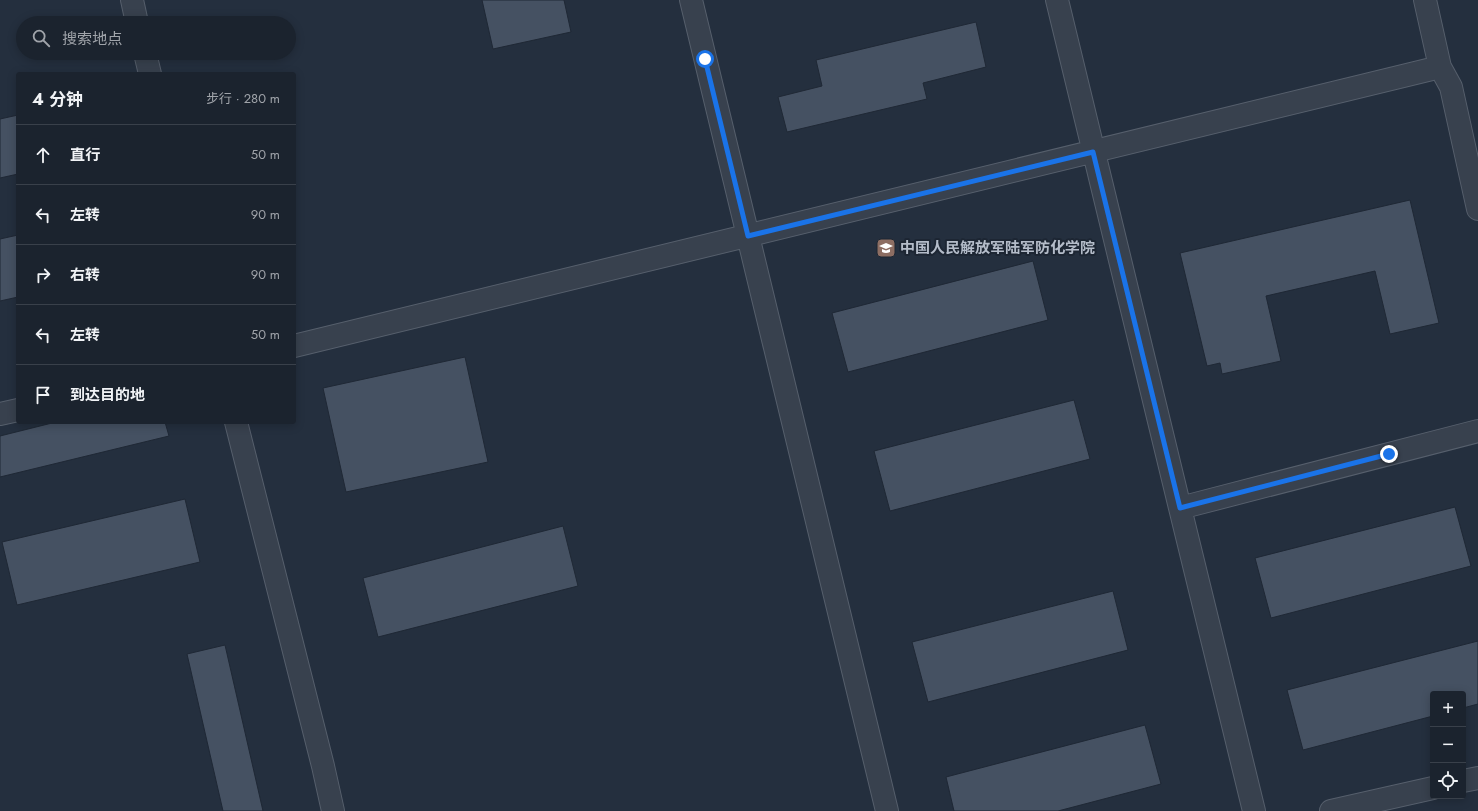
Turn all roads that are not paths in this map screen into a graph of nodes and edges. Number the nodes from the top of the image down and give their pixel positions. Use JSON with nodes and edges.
{"nodes":[{"id":1,"x":132,"y":0,"type":"edge"},
{"id":2,"x":691,"y":0,"type":"edge"},
{"id":3,"x":1057,"y":0,"type":"edge"},
{"id":4,"x":1425,"y":0,"type":"edge"},
{"id":5,"x":135,"y":16,"type":"edge"},
{"id":6,"x":146,"y":60,"type":"edge"},
{"id":7,"x":1440,"y":68,"type":"junction"},
{"id":8,"x":149,"y":72,"type":"edge"},
{"id":9,"x":1093,"y":152,"type":"junction"},
{"id":10,"x":1478,"y":209,"type":"edge"},
{"id":11,"x":748,"y":236,"type":"junction"},
{"id":12,"x":296,"y":346,"type":"edge"},
{"id":13,"x":16,"y":410,"type":"edge"},
{"id":14,"x":0,"y":414,"type":"edge"},
{"id":15,"x":237,"y":424,"type":"edge"},
{"id":16,"x":1478,"y":431,"type":"edge"},
{"id":17,"x":1180,"y":508,"type":"junction"},
{"id":18,"x":1478,"y":778,"type":"edge"},
{"id":19,"x":1466,"y":780,"type":"edge"},
{"id":20,"x":1430,"y":789,"type":"edge"},
{"id":21,"x":333,"y":811,"type":"edge"},
{"id":22,"x":888,"y":811,"type":"edge"},
{"id":23,"x":1254,"y":811,"type":"edge"},
{"id":24,"x":1331,"y":811,"type":"edge"}],
"edges":[{"from":1,"to":5,"type":"street"},
{"from":2,"to":11,"type":"street"},
{"from":3,"to":9,"type":"street"},
{"from":4,"to":7,"type":"street"},
{"from":6,"to":8,"type":"street"},
{"from":7,"to":9,"type":"street"},
{"from":7,"to":10,"type":"street"},
{"from":9,"to":11,"type":"street"},
{"from":9,"to":17,"type":"street"},
{"from":11,"to":12,"type":"street"},
{"from":11,"to":22,"type":"street"},
{"from":13,"to":14,"type":"street"},
{"from":15,"to":21,"type":"street"},
{"from":16,"to":17,"type":"street"},
{"from":17,"to":23,"type":"street"},
{"from":18,"to":19,"type":"street"},
{"from":20,"to":24,"type":"street"}]}
